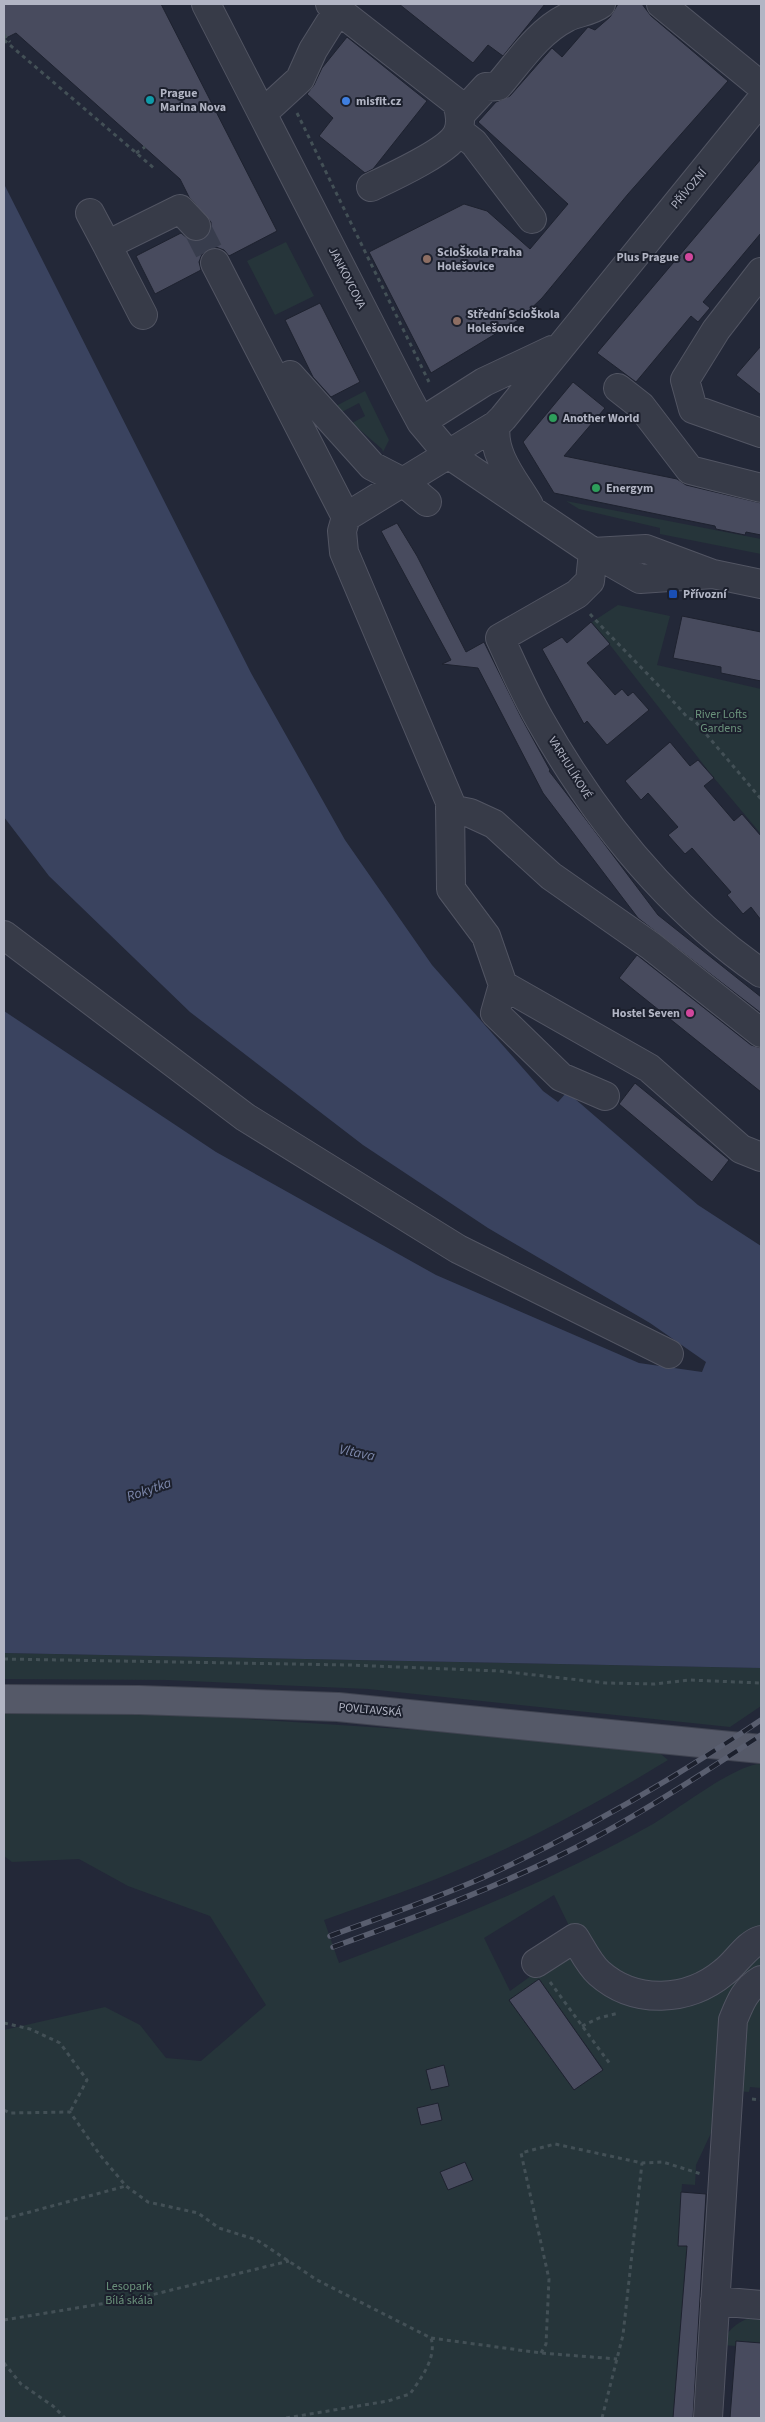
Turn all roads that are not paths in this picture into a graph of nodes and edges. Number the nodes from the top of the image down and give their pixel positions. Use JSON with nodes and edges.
{"nodes":[{"id":1,"x":206,"y":4,"type":"edge"},
{"id":2,"x":601,"y":4,"type":"edge"},
{"id":3,"x":662,"y":4,"type":"edge"},
{"id":4,"x":334,"y":7,"type":"edge"},
{"id":5,"x":761,"y":86,"type":"edge"},
{"id":6,"x":273,"y":104,"type":"junction"},
{"id":7,"x":756,"y":119,"type":"edge"},
{"id":8,"x":460,"y":123,"type":"junction"},
{"id":9,"x":370,"y":188,"type":"dead end"},
{"id":10,"x":90,"y":212,"type":"dead end"},
{"id":11,"x":532,"y":219,"type":"dead end"},
{"id":12,"x":196,"y":226,"type":"tunnel mouth"},
{"id":13,"x":107,"y":245,"type":"junction"},
{"id":14,"x":215,"y":263,"type":"tunnel mouth"},
{"id":15,"x":761,"y":272,"type":"edge"},
{"id":16,"x":143,"y":315,"type":"dead end"},
{"id":17,"x":558,"y":347,"type":"junction"},
{"id":18,"x":290,"y":375,"type":"dead end"},
{"id":19,"x":618,"y":388,"type":"dead end"},
{"id":20,"x":421,"y":422,"type":"junction"},
{"id":21,"x":496,"y":424,"type":"junction"},
{"id":22,"x":761,"y":433,"type":"edge"},
{"id":23,"x":448,"y":454,"type":"junction"},
{"id":24,"x":403,"y":482,"type":"junction"},
{"id":25,"x":761,"y":488,"type":"edge"},
{"id":26,"x":427,"y":502,"type":"dead end"},
{"id":27,"x":534,"y":513,"type":"junction"},
{"id":28,"x":346,"y":517,"type":"junction"},
{"id":29,"x":593,"y":552,"type":"junction"},
{"id":30,"x":761,"y":584,"type":"edge"},
{"id":31,"x":450,"y":810,"type":"junction"},
{"id":32,"x":4,"y":935,"type":"edge"},
{"id":33,"x":761,"y":973,"type":"edge"},
{"id":34,"x":503,"y":986,"type":"junction"},
{"id":35,"x":761,"y":1033,"type":"edge"},
{"id":36,"x":604,"y":1096,"type":"dead end"},
{"id":37,"x":761,"y":1157,"type":"edge"},
{"id":38,"x":670,"y":1354,"type":"dead end"},
{"id":39,"x":4,"y":1699,"type":"edge"},
{"id":40,"x":748,"y":1748,"type":"edge"},
{"id":41,"x":761,"y":1756,"type":"edge"},
{"id":42,"x":761,"y":1940,"type":"edge"},
{"id":43,"x":541,"y":1969,"type":"road end"},
{"id":44,"x":761,"y":1980,"type":"edge"},
{"id":45,"x":715,"y":2301,"type":"junction"},
{"id":46,"x":761,"y":2305,"type":"edge"},
{"id":47,"x":708,"y":2418,"type":"edge"}],
"edges":[{"from":1,"to":6,"type":"street","name":"JANKOVCOVA"},
{"from":2,"to":8,"type":"street"},
{"from":3,"to":5,"type":"street"},
{"from":4,"to":6,"type":"street"},
{"from":4,"to":8,"type":"street"},
{"from":6,"to":20,"type":"street","name":"JANKOVCOVA"},
{"from":7,"to":17,"type":"street","name":"PŘÍVOZNÍ"},
{"from":8,"to":9,"type":"street"},
{"from":8,"to":11,"type":"street"},
{"from":10,"to":13,"type":"street"},
{"from":12,"to":13,"type":"street"},
{"from":13,"to":16,"type":"street"},
{"from":14,"to":28,"type":"street"},
{"from":15,"to":22,"type":"street"},
{"from":17,"to":20,"type":"street","name":"PŘÍVOZNÍ"},
{"from":17,"to":21,"type":"street","name":"PŘÍVOZNÍ"},
{"from":18,"to":24,"type":"street"},
{"from":19,"to":25,"type":"street"},
{"from":20,"to":23,"type":"street","name":"JANKOVCOVA"},
{"from":21,"to":23,"type":"street","name":"PŘÍVOZNÍ"},
{"from":21,"to":27,"type":"street","name":"JANKOVCOVA"},
{"from":23,"to":24,"type":"street"},
{"from":23,"to":27,"type":"street","name":"JANKOVCOVA"},
{"from":24,"to":26,"type":"street"},
{"from":24,"to":28,"type":"street"},
{"from":27,"to":29,"type":"street","name":"JANKOVCOVA"},
{"from":28,"to":31,"type":"street"},
{"from":29,"to":30,"type":"street","name":"JANKOVCOVA"},
{"from":29,"to":33,"type":"street","name":"VARHULÍKOVÉ"},
{"from":31,"to":34,"type":"street"},
{"from":31,"to":35,"type":"street"},
{"from":32,"to":38,"type":"street"},
{"from":34,"to":36,"type":"street"},
{"from":34,"to":37,"type":"street"},
{"from":39,"to":40,"type":"main road","name":"POVLTAVSKÁ"},
{"from":40,"to":41,"type":"main road","name":"POVLTAVSKÁ"},
{"from":42,"to":43,"type":"street"},
{"from":44,"to":45,"type":"street"},
{"from":45,"to":46,"type":"street"},
{"from":45,"to":47,"type":"street"}]}
